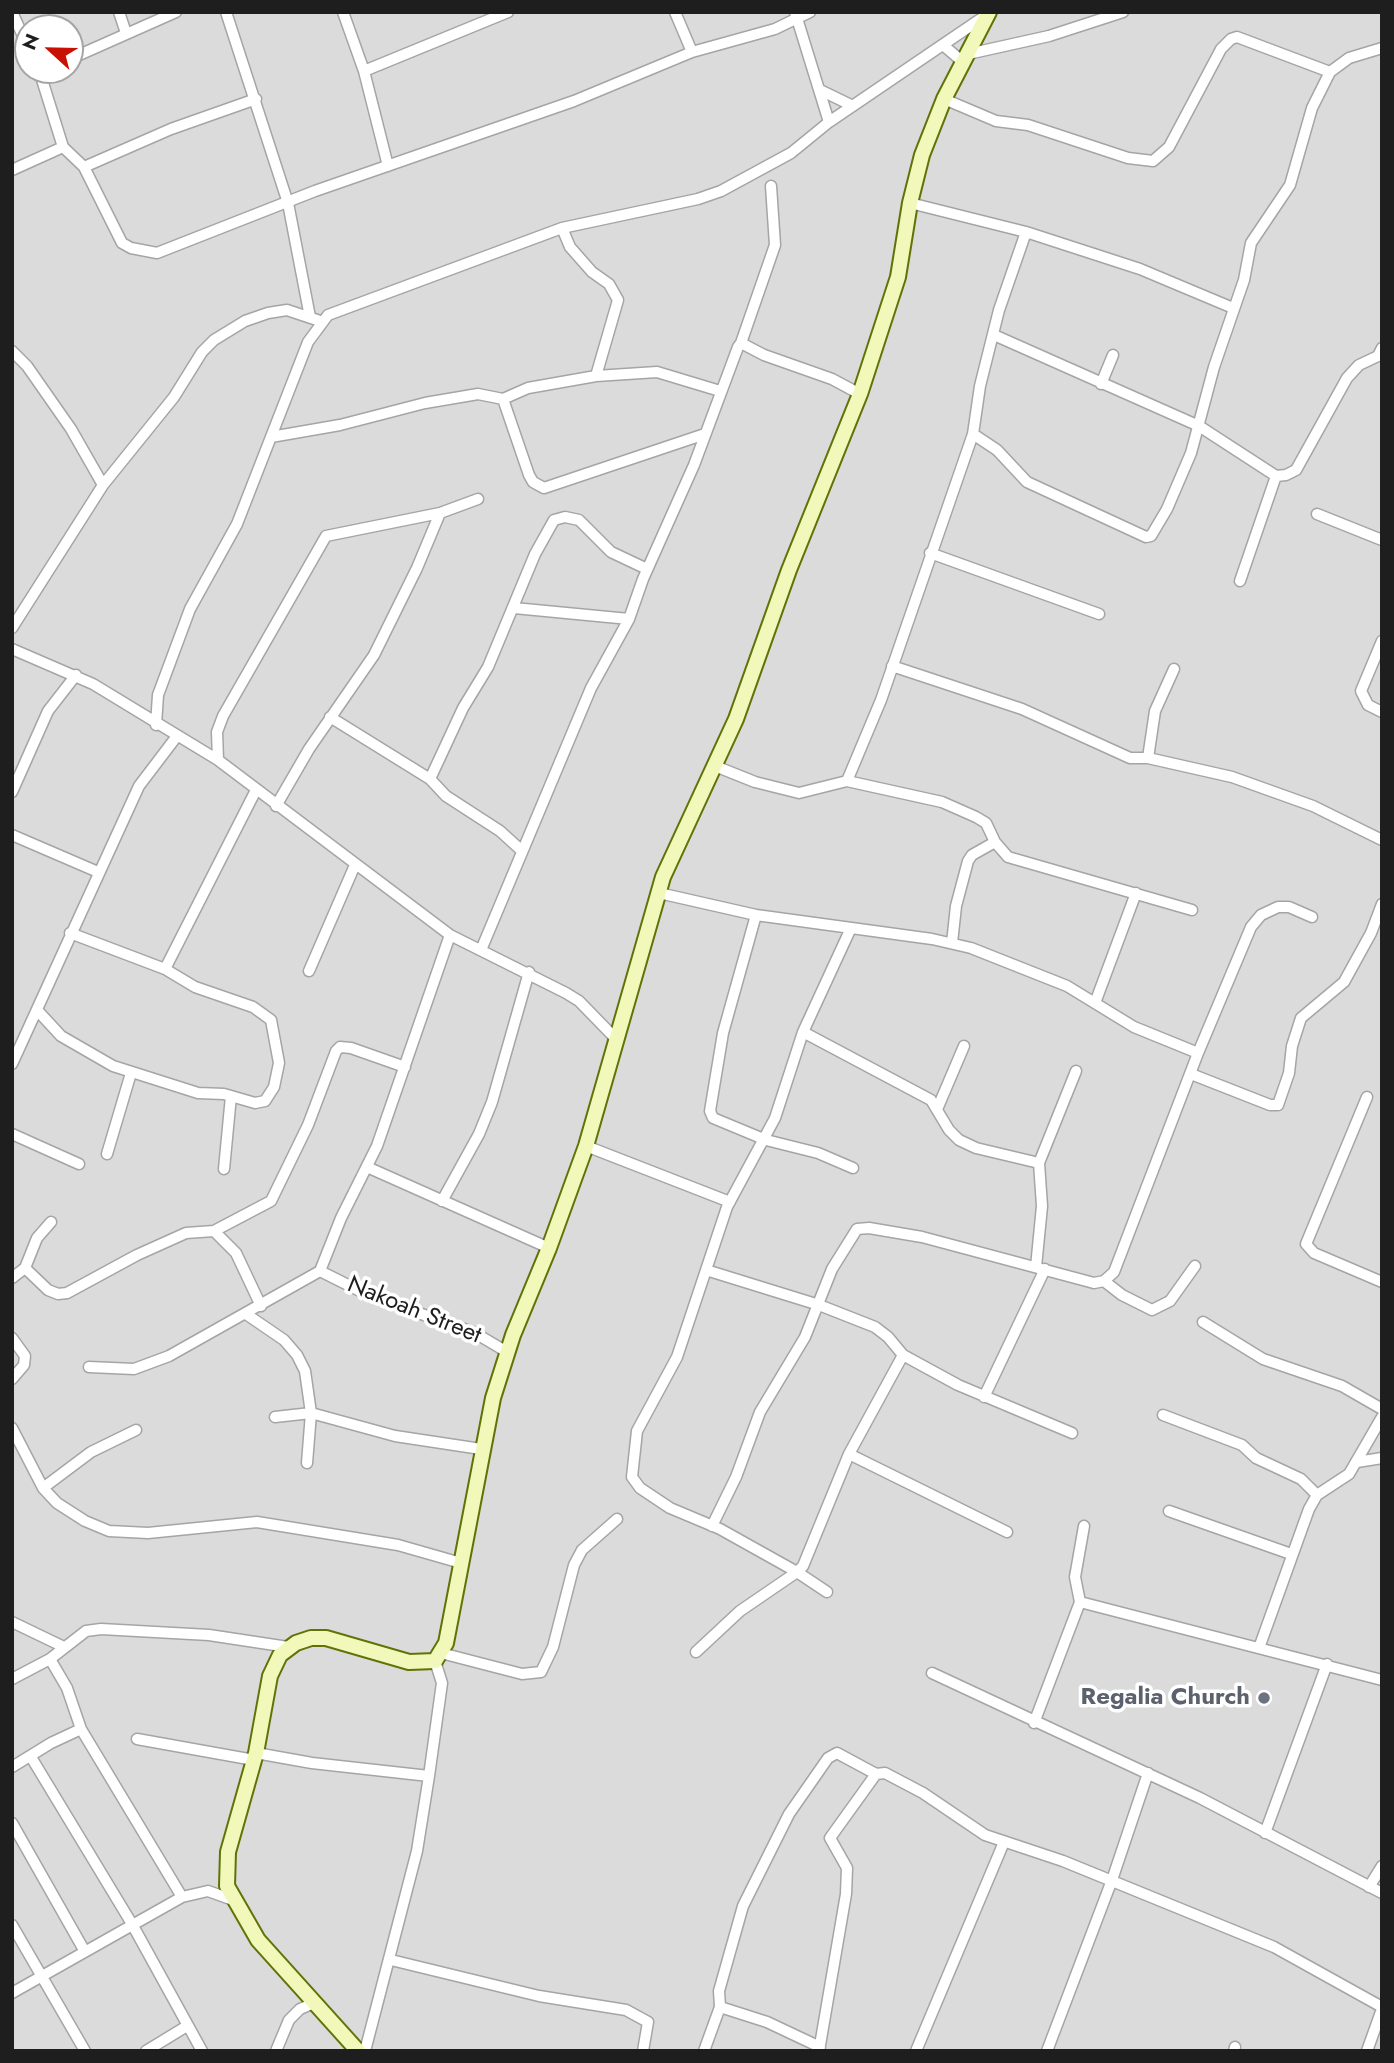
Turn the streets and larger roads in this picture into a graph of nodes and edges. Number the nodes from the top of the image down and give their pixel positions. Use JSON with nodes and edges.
{"nodes":[{"id":1,"x":119,"y":12,"type":"edge"},
{"id":2,"x":176,"y":12,"type":"edge"},
{"id":3,"x":226,"y":12,"type":"edge"},
{"id":4,"x":344,"y":12,"type":"edge"},
{"id":5,"x":508,"y":12,"type":"edge"},
{"id":6,"x":675,"y":12,"type":"edge"},
{"id":7,"x":810,"y":12,"type":"edge"},
{"id":8,"x":1123,"y":12,"type":"edge"},
{"id":9,"x":989,"y":13,"type":"edge"},
{"id":10,"x":796,"y":17,"type":"edge"},
{"id":11,"x":126,"y":33,"type":"junction"},
{"id":12,"x":943,"y":45,"type":"junction"},
{"id":13,"x":1382,"y":48,"type":"edge"},
{"id":14,"x":692,"y":51,"type":"junction"},
{"id":15,"x":84,"y":52,"type":"edge"},
{"id":16,"x":966,"y":58,"type":"junction"},
{"id":17,"x":364,"y":71,"type":"junction"},
{"id":18,"x":1331,"y":72,"type":"junction"},
{"id":19,"x":46,"y":84,"type":"edge"},
{"id":20,"x":820,"y":90,"type":"junction"},
{"id":21,"x":256,"y":99,"type":"junction"},
{"id":22,"x":944,"y":99,"type":"junction"},
{"id":23,"x":853,"y":106,"type":"junction"},
{"id":24,"x":829,"y":122,"type":"junction"},
{"id":25,"x":63,"y":147,"type":"junction"},
{"id":26,"x":388,"y":166,"type":"junction"},
{"id":27,"x":84,"y":167,"type":"junction"},
{"id":28,"x":12,"y":170,"type":"edge"},
{"id":29,"x":771,"y":186,"type":"dead end"},
{"id":30,"x":288,"y":203,"type":"junction"},
{"id":31,"x":910,"y":203,"type":"junction"},
{"id":32,"x":562,"y":228,"type":"junction"},
{"id":33,"x":1026,"y":232,"type":"junction"},
{"id":34,"x":1233,"y":308,"type":"junction"},
{"id":35,"x":315,"y":319,"type":"junction"},
{"id":36,"x":994,"y":335,"type":"junction"},
{"id":37,"x":741,"y":343,"type":"junction"},
{"id":38,"x":12,"y":351,"type":"edge"},
{"id":39,"x":1381,"y":354,"type":"edge"},
{"id":40,"x":1113,"y":355,"type":"dead end"},
{"id":41,"x":596,"y":376,"type":"junction"},
{"id":42,"x":1101,"y":384,"type":"junction"},
{"id":43,"x":720,"y":391,"type":"junction"},
{"id":44,"x":860,"y":394,"type":"junction"},
{"id":45,"x":503,"y":399,"type":"junction"},
{"id":46,"x":1199,"y":426,"type":"junction"},
{"id":47,"x":973,"y":433,"type":"junction"},
{"id":48,"x":705,"y":434,"type":"junction"},
{"id":49,"x":271,"y":437,"type":"junction"},
{"id":50,"x":1276,"y":476,"type":"junction"},
{"id":51,"x":103,"y":485,"type":"junction"},
{"id":52,"x":478,"y":499,"type":"dead end"},
{"id":53,"x":440,"y":513,"type":"junction"},
{"id":54,"x":1317,"y":514,"type":"dead end"},
{"id":55,"x":1382,"y":540,"type":"edge"},
{"id":56,"x":930,"y":553,"type":"junction"},
{"id":57,"x":647,"y":569,"type":"junction"},
{"id":58,"x":1240,"y":581,"type":"dead end"},
{"id":59,"x":514,"y":608,"type":"junction"},
{"id":60,"x":1099,"y":614,"type":"dead end"},
{"id":61,"x":629,"y":619,"type":"junction"},
{"id":62,"x":12,"y":628,"type":"edge"},
{"id":63,"x":1382,"y":641,"type":"edge"},
{"id":64,"x":12,"y":649,"type":"edge"},
{"id":65,"x":892,"y":667,"type":"junction"},
{"id":66,"x":1174,"y":669,"type":"dead end"},
{"id":67,"x":76,"y":675,"type":"junction"},
{"id":68,"x":1382,"y":712,"type":"edge"},
{"id":69,"x":330,"y":717,"type":"junction"},
{"id":70,"x":156,"y":725,"type":"junction"},
{"id":71,"x":177,"y":736,"type":"junction"},
{"id":72,"x":1148,"y":758,"type":"junction"},
{"id":73,"x":218,"y":760,"type":"junction"},
{"id":74,"x":715,"y":766,"type":"junction"},
{"id":75,"x":430,"y":779,"type":"junction"},
{"id":76,"x":847,"y":781,"type":"junction"},
{"id":77,"x":256,"y":790,"type":"junction"},
{"id":78,"x":12,"y":792,"type":"edge"},
{"id":79,"x":276,"y":806,"type":"junction"},
{"id":80,"x":12,"y":835,"type":"edge"},
{"id":81,"x":1382,"y":840,"type":"edge"},
{"id":82,"x":995,"y":842,"type":"junction"},
{"id":83,"x":522,"y":850,"type":"junction"},
{"id":84,"x":355,"y":865,"type":"junction"},
{"id":85,"x":98,"y":872,"type":"junction"},
{"id":86,"x":659,"y":893,"type":"junction"},
{"id":87,"x":1136,"y":893,"type":"junction"},
{"id":88,"x":1382,"y":904,"type":"edge"},
{"id":89,"x":1192,"y":910,"type":"dead end"},
{"id":90,"x":756,"y":915,"type":"junction"},
{"id":91,"x":1312,"y":917,"type":"dead end"},
{"id":92,"x":851,"y":928,"type":"junction"},
{"id":93,"x":70,"y":933,"type":"junction"},
{"id":94,"x":450,"y":935,"type":"junction"},
{"id":95,"x":952,"y":943,"type":"junction"},
{"id":96,"x":481,"y":950,"type":"junction"},
{"id":97,"x":165,"y":969,"type":"junction"},
{"id":98,"x":309,"y":971,"type":"dead end"},
{"id":99,"x":529,"y":972,"type":"junction"},
{"id":100,"x":1095,"y":1003,"type":"junction"},
{"id":101,"x":37,"y":1010,"type":"junction"},
{"id":102,"x":803,"y":1032,"type":"junction"},
{"id":103,"x":615,"y":1038,"type":"junction"},
{"id":104,"x":964,"y":1046,"type":"dead end"},
{"id":105,"x":1198,"y":1053,"type":"junction"},
{"id":106,"x":12,"y":1065,"type":"edge"},
{"id":107,"x":405,"y":1067,"type":"junction"},
{"id":108,"x":1076,"y":1071,"type":"dead end"},
{"id":109,"x":131,"y":1073,"type":"junction"},
{"id":110,"x":1191,"y":1074,"type":"junction"},
{"id":111,"x":232,"y":1096,"type":"junction"},
{"id":112,"x":1367,"y":1097,"type":"dead end"},
{"id":113,"x":938,"y":1107,"type":"junction"},
{"id":114,"x":13,"y":1136,"type":"edge"},
{"id":115,"x":766,"y":1140,"type":"junction"},
{"id":116,"x":586,"y":1146,"type":"junction"},
{"id":117,"x":107,"y":1154,"type":"dead end"},
{"id":118,"x":1039,"y":1163,"type":"junction"},
{"id":119,"x":79,"y":1164,"type":"dead end"},
{"id":120,"x":366,"y":1167,"type":"junction"},
{"id":121,"x":853,"y":1168,"type":"dead end"},
{"id":122,"x":224,"y":1169,"type":"dead end"},
{"id":123,"x":442,"y":1201,"type":"junction"},
{"id":124,"x":730,"y":1202,"type":"junction"},
{"id":125,"x":51,"y":1222,"type":"dead end"},
{"id":126,"x":214,"y":1231,"type":"junction"},
{"id":127,"x":549,"y":1248,"type":"junction"},
{"id":128,"x":1195,"y":1266,"type":"dead end"},
{"id":129,"x":25,"y":1268,"type":"junction"},
{"id":130,"x":1041,"y":1268,"type":"junction"},
{"id":131,"x":706,"y":1270,"type":"junction"},
{"id":132,"x":320,"y":1271,"type":"junction"},
{"id":133,"x":12,"y":1278,"type":"edge"},
{"id":134,"x":1104,"y":1281,"type":"junction"},
{"id":135,"x":1382,"y":1282,"type":"edge"},
{"id":136,"x":819,"y":1305,"type":"junction"},
{"id":137,"x":261,"y":1306,"type":"junction"},
{"id":138,"x":246,"y":1314,"type":"junction"},
{"id":139,"x":1203,"y":1322,"type":"dead end"},
{"id":140,"x":12,"y":1338,"type":"edge"},
{"id":141,"x":507,"y":1352,"type":"junction"},
{"id":142,"x":903,"y":1355,"type":"junction"},
{"id":143,"x":89,"y":1367,"type":"dead end"},
{"id":144,"x":12,"y":1379,"type":"edge"},
{"id":145,"x":984,"y":1397,"type":"junction"},
{"id":146,"x":1382,"y":1409,"type":"edge"},
{"id":147,"x":311,"y":1413,"type":"junction"},
{"id":148,"x":1163,"y":1415,"type":"dead end"},
{"id":149,"x":275,"y":1417,"type":"dead end"},
{"id":150,"x":1382,"y":1417,"type":"edge"},
{"id":151,"x":12,"y":1428,"type":"edge"},
{"id":152,"x":1375,"y":1428,"type":"junction"},
{"id":153,"x":136,"y":1430,"type":"dead end"},
{"id":154,"x":1072,"y":1433,"type":"dead end"},
{"id":155,"x":1382,"y":1440,"type":"edge"},
{"id":156,"x":481,"y":1449,"type":"junction"},
{"id":157,"x":849,"y":1454,"type":"junction"},
{"id":158,"x":1382,"y":1458,"type":"edge"},
{"id":159,"x":1357,"y":1462,"type":"junction"},
{"id":160,"x":307,"y":1464,"type":"dead end"},
{"id":161,"x":43,"y":1488,"type":"junction"},
{"id":162,"x":1317,"y":1495,"type":"junction"},
{"id":163,"x":1169,"y":1511,"type":"dead end"},
{"id":164,"x":617,"y":1519,"type":"dead end"},
{"id":165,"x":712,"y":1526,"type":"junction"},
{"id":166,"x":1084,"y":1526,"type":"dead end"},
{"id":167,"x":1007,"y":1532,"type":"dead end"},
{"id":168,"x":1291,"y":1554,"type":"junction"},
{"id":169,"x":461,"y":1563,"type":"junction"},
{"id":170,"x":797,"y":1572,"type":"junction"},
{"id":171,"x":827,"y":1592,"type":"dead end"},
{"id":172,"x":1080,"y":1602,"type":"junction"},
{"id":173,"x":12,"y":1622,"type":"edge"},
{"id":174,"x":64,"y":1647,"type":"junction"},
{"id":175,"x":288,"y":1647,"type":"junction"},
{"id":176,"x":1259,"y":1648,"type":"junction"},
{"id":177,"x":696,"y":1652,"type":"dead end"},
{"id":178,"x":438,"y":1657,"type":"junction"},
{"id":179,"x":50,"y":1658,"type":"junction"},
{"id":180,"x":1327,"y":1664,"type":"junction"},
{"id":181,"x":932,"y":1673,"type":"dead end"},
{"id":182,"x":12,"y":1679,"type":"edge"},
{"id":183,"x":1382,"y":1680,"type":"edge"},
{"id":184,"x":1034,"y":1723,"type":"junction"},
{"id":185,"x":81,"y":1729,"type":"junction"},
{"id":186,"x":137,"y":1739,"type":"dead end"},
{"id":187,"x":255,"y":1756,"type":"junction"},
{"id":188,"x":31,"y":1757,"type":"junction"},
{"id":189,"x":12,"y":1767,"type":"edge"},
{"id":190,"x":1148,"y":1773,"type":"junction"},
{"id":191,"x":876,"y":1774,"type":"junction"},
{"id":192,"x":429,"y":1776,"type":"junction"},
{"id":193,"x":12,"y":1823,"type":"edge"},
{"id":194,"x":1265,"y":1833,"type":"junction"},
{"id":195,"x":1004,"y":1842,"type":"junction"},
{"id":196,"x":1382,"y":1866,"type":"edge"},
{"id":197,"x":1112,"y":1880,"type":"junction"},
{"id":198,"x":1369,"y":1888,"type":"junction"},
{"id":199,"x":1382,"y":1893,"type":"edge"},
{"id":200,"x":182,"y":1897,"type":"junction"},
{"id":201,"x":233,"y":1900,"type":"junction"},
{"id":202,"x":132,"y":1924,"type":"junction"},
{"id":203,"x":12,"y":1925,"type":"edge"},
{"id":204,"x":84,"y":1950,"type":"junction"},
{"id":205,"x":391,"y":1960,"type":"junction"},
{"id":206,"x":41,"y":1975,"type":"junction"},
{"id":207,"x":12,"y":1993,"type":"edge"},
{"id":208,"x":314,"y":2003,"type":"junction"},
{"id":209,"x":720,"y":2007,"type":"junction"},
{"id":210,"x":1382,"y":2008,"type":"edge"},
{"id":211,"x":187,"y":2026,"type":"junction"},
{"id":212,"x":820,"y":2049,"type":"edge"},
{"id":213,"x":85,"y":2051,"type":"edge"},
{"id":214,"x":145,"y":2051,"type":"edge"},
{"id":215,"x":202,"y":2051,"type":"edge"},
{"id":216,"x":276,"y":2051,"type":"edge"},
{"id":217,"x":358,"y":2051,"type":"edge"},
{"id":218,"x":365,"y":2051,"type":"edge"},
{"id":219,"x":643,"y":2051,"type":"edge"},
{"id":220,"x":704,"y":2051,"type":"edge"},
{"id":221,"x":916,"y":2051,"type":"edge"},
{"id":222,"x":1047,"y":2051,"type":"edge"},
{"id":223,"x":1367,"y":2051,"type":"edge"}],
"edges":[{"from":1,"to":11,"type":"street"},
{"from":2,"to":11,"type":"street"},
{"from":3,"to":21,"type":"street"},
{"from":4,"to":17,"type":"street"},
{"from":5,"to":17,"type":"street"},
{"from":6,"to":14,"type":"street"},
{"from":7,"to":10,"type":"street"},
{"from":8,"to":16,"type":"street"},
{"from":9,"to":12,"type":"street"},
{"from":9,"to":16,"type":"street"},
{"from":10,"to":14,"type":"street"},
{"from":10,"to":20,"type":"street"},
{"from":11,"to":15,"type":"street"},
{"from":12,"to":16,"type":"street"},
{"from":12,"to":23,"type":"street"},
{"from":13,"to":18,"type":"street"},
{"from":14,"to":26,"type":"street"},
{"from":16,"to":22,"type":"street"},
{"from":17,"to":26,"type":"street"},
{"from":18,"to":22,"type":"street"},
{"from":18,"to":34,"type":"street"},
{"from":19,"to":25,"type":"street"},
{"from":20,"to":23,"type":"street"},
{"from":20,"to":24,"type":"street"},
{"from":21,"to":27,"type":"street"},
{"from":21,"to":30,"type":"street"},
{"from":22,"to":31,"type":"street"},
{"from":23,"to":24,"type":"street"},
{"from":24,"to":32,"type":"street"},
{"from":25,"to":27,"type":"street"},
{"from":25,"to":28,"type":"street"},
{"from":26,"to":30,"type":"street"},
{"from":27,"to":30,"type":"street"},
{"from":29,"to":37,"type":"street"},
{"from":30,"to":35,"type":"street"},
{"from":31,"to":33,"type":"street"},
{"from":31,"to":44,"type":"street"},
{"from":32,"to":35,"type":"street"},
{"from":32,"to":41,"type":"street"},
{"from":33,"to":34,"type":"street"},
{"from":33,"to":36,"type":"street"},
{"from":34,"to":46,"type":"street"},
{"from":35,"to":49,"type":"street"},
{"from":35,"to":51,"type":"street"},
{"from":36,"to":42,"type":"street"},
{"from":36,"to":47,"type":"street"},
{"from":37,"to":43,"type":"street"},
{"from":37,"to":44,"type":"street"},
{"from":38,"to":51,"type":"street"},
{"from":39,"to":50,"type":"street"},
{"from":40,"to":42,"type":"street"},
{"from":41,"to":43,"type":"street"},
{"from":41,"to":45,"type":"street"},
{"from":42,"to":46,"type":"street"},
{"from":43,"to":48,"type":"street"},
{"from":44,"to":74,"type":"street"},
{"from":45,"to":48,"type":"street"},
{"from":45,"to":49,"type":"street"},
{"from":46,"to":47,"type":"street"},
{"from":46,"to":50,"type":"street"},
{"from":47,"to":56,"type":"street"},
{"from":48,"to":57,"type":"street"},
{"from":49,"to":70,"type":"street"},
{"from":50,"to":58,"type":"street"},
{"from":51,"to":62,"type":"street"},
{"from":52,"to":53,"type":"street"},
{"from":53,"to":69,"type":"street"},
{"from":53,"to":73,"type":"street"},
{"from":54,"to":55,"type":"street"},
{"from":56,"to":60,"type":"street"},
{"from":56,"to":65,"type":"street"},
{"from":57,"to":59,"type":"street"},
{"from":57,"to":61,"type":"street"},
{"from":59,"to":61,"type":"street"},
{"from":59,"to":75,"type":"street"},
{"from":61,"to":83,"type":"street"},
{"from":63,"to":68,"type":"street"},
{"from":64,"to":67,"type":"street"},
{"from":65,"to":72,"type":"street"},
{"from":65,"to":76,"type":"street"},
{"from":66,"to":72,"type":"street"},
{"from":67,"to":70,"type":"street"},
{"from":67,"to":78,"type":"street"},
{"from":69,"to":75,"type":"street"},
{"from":69,"to":79,"type":"street"},
{"from":70,"to":71,"type":"street"},
{"from":71,"to":73,"type":"street"},
{"from":71,"to":85,"type":"street"},
{"from":72,"to":81,"type":"street"},
{"from":73,"to":77,"type":"street"},
{"from":74,"to":76,"type":"street"},
{"from":74,"to":86,"type":"street"},
{"from":75,"to":83,"type":"street"},
{"from":76,"to":82,"type":"street"},
{"from":77,"to":79,"type":"street"},
{"from":77,"to":97,"type":"street"},
{"from":79,"to":84,"type":"street"},
{"from":80,"to":85,"type":"street"},
{"from":82,"to":87,"type":"street"},
{"from":82,"to":95,"type":"street"},
{"from":83,"to":96,"type":"street"},
{"from":84,"to":94,"type":"street"},
{"from":84,"to":98,"type":"street"},
{"from":85,"to":93,"type":"street"},
{"from":86,"to":90,"type":"street"},
{"from":86,"to":103,"type":"street"},
{"from":87,"to":89,"type":"street"},
{"from":87,"to":100,"type":"street"},
{"from":88,"to":110,"type":"street"},
{"from":90,"to":92,"type":"street"},
{"from":90,"to":115,"type":"street"},
{"from":91,"to":105,"type":"street"},
{"from":92,"to":95,"type":"street"},
{"from":92,"to":102,"type":"street"},
{"from":93,"to":97,"type":"street"},
{"from":93,"to":101,"type":"street"},
{"from":94,"to":96,"type":"street"},
{"from":94,"to":107,"type":"street"},
{"from":95,"to":100,"type":"street"},
{"from":96,"to":99,"type":"street"},
{"from":97,"to":111,"type":"street"},
{"from":99,"to":103,"type":"street"},
{"from":99,"to":123,"type":"street"},
{"from":100,"to":105,"type":"street"},
{"from":101,"to":106,"type":"street"},
{"from":101,"to":109,"type":"street"},
{"from":102,"to":113,"type":"street"},
{"from":102,"to":115,"type":"street"},
{"from":103,"to":116,"type":"street"},
{"from":104,"to":113,"type":"street"},
{"from":105,"to":110,"type":"street"},
{"from":107,"to":120,"type":"street"},
{"from":107,"to":126,"type":"street"},
{"from":108,"to":118,"type":"street"},
{"from":109,"to":111,"type":"street"},
{"from":109,"to":117,"type":"street"},
{"from":110,"to":134,"type":"street"},
{"from":111,"to":122,"type":"street"},
{"from":112,"to":135,"type":"street"},
{"from":113,"to":118,"type":"street"},
{"from":114,"to":119,"type":"street"},
{"from":115,"to":121,"type":"street"},
{"from":115,"to":124,"type":"street"},
{"from":116,"to":124,"type":"street"},
{"from":116,"to":127,"type":"street"},
{"from":118,"to":130,"type":"street"},
{"from":120,"to":123,"type":"street"},
{"from":120,"to":132,"type":"street"},
{"from":123,"to":127,"type":"street"},
{"from":124,"to":131,"type":"street"},
{"from":125,"to":129,"type":"street"},
{"from":126,"to":129,"type":"street"},
{"from":126,"to":137,"type":"street"},
{"from":127,"to":141,"type":"street"},
{"from":128,"to":134,"type":"street"},
{"from":129,"to":133,"type":"street"},
{"from":130,"to":134,"type":"street"},
{"from":130,"to":136,"type":"street"},
{"from":130,"to":145,"type":"street"},
{"from":131,"to":136,"type":"street"},
{"from":131,"to":165,"type":"street"},
{"from":132,"to":137,"type":"street"},
{"from":132,"to":141,"type":"street","name":"Nakoah Street"},
{"from":136,"to":142,"type":"street"},
{"from":136,"to":165,"type":"street"},
{"from":137,"to":138,"type":"street"},
{"from":138,"to":143,"type":"street"},
{"from":138,"to":147,"type":"street"},
{"from":139,"to":146,"type":"street"},
{"from":140,"to":144,"type":"street"},
{"from":141,"to":156,"type":"street"},
{"from":142,"to":145,"type":"street"},
{"from":142,"to":157,"type":"street"},
{"from":145,"to":154,"type":"street"},
{"from":147,"to":149,"type":"street"},
{"from":147,"to":156,"type":"street"},
{"from":147,"to":160,"type":"street"},
{"from":148,"to":162,"type":"street"},
{"from":150,"to":152,"type":"street"},
{"from":151,"to":161,"type":"street"},
{"from":152,"to":155,"type":"street"},
{"from":152,"to":159,"type":"street"},
{"from":153,"to":161,"type":"street"},
{"from":156,"to":169,"type":"street"},
{"from":157,"to":167,"type":"street"},
{"from":157,"to":170,"type":"street"},
{"from":158,"to":159,"type":"street"},
{"from":159,"to":162,"type":"street"},
{"from":161,"to":169,"type":"street"},
{"from":162,"to":168,"type":"street"},
{"from":163,"to":168,"type":"street"},
{"from":164,"to":178,"type":"street"},
{"from":165,"to":170,"type":"street"},
{"from":166,"to":172,"type":"street"},
{"from":168,"to":176,"type":"street"},
{"from":169,"to":178,"type":"street"},
{"from":170,"to":171,"type":"street"},
{"from":170,"to":177,"type":"street"},
{"from":172,"to":176,"type":"street"},
{"from":172,"to":184,"type":"street"},
{"from":173,"to":174,"type":"street"},
{"from":174,"to":175,"type":"street"},
{"from":174,"to":179,"type":"street"},
{"from":175,"to":178,"type":"street"},
{"from":175,"to":187,"type":"street"},
{"from":176,"to":180,"type":"street"},
{"from":178,"to":192,"type":"street"},
{"from":179,"to":182,"type":"street"},
{"from":179,"to":185,"type":"street"},
{"from":180,"to":183,"type":"street"},
{"from":180,"to":194,"type":"street"},
{"from":181,"to":184,"type":"street"},
{"from":184,"to":190,"type":"street"},
{"from":185,"to":188,"type":"street"},
{"from":185,"to":200,"type":"street"},
{"from":186,"to":187,"type":"street"},
{"from":187,"to":192,"type":"street"},
{"from":187,"to":201,"type":"street"},
{"from":188,"to":189,"type":"street"},
{"from":188,"to":202,"type":"street"},
{"from":190,"to":194,"type":"street"},
{"from":190,"to":197,"type":"street"},
{"from":191,"to":195,"type":"street"},
{"from":191,"to":209,"type":"street"},
{"from":191,"to":212,"type":"street"},
{"from":192,"to":205,"type":"street"},
{"from":193,"to":204,"type":"street"},
{"from":194,"to":198,"type":"street"},
{"from":195,"to":197,"type":"street"},
{"from":195,"to":221,"type":"street"},
{"from":196,"to":198,"type":"street"},
{"from":197,"to":210,"type":"street"},
{"from":197,"to":222,"type":"street"},
{"from":198,"to":199,"type":"street"},
{"from":200,"to":201,"type":"street"},
{"from":200,"to":202,"type":"street"},
{"from":201,"to":208,"type":"street"},
{"from":202,"to":204,"type":"street"},
{"from":202,"to":211,"type":"street"},
{"from":203,"to":206,"type":"street"},
{"from":204,"to":206,"type":"street"},
{"from":205,"to":218,"type":"street"},
{"from":205,"to":219,"type":"street"},
{"from":206,"to":207,"type":"street"},
{"from":206,"to":213,"type":"street"},
{"from":208,"to":216,"type":"street"},
{"from":208,"to":217,"type":"street"},
{"from":209,"to":212,"type":"street"},
{"from":209,"to":220,"type":"street"},
{"from":210,"to":223,"type":"street"},
{"from":211,"to":214,"type":"street"},
{"from":211,"to":215,"type":"street"}]}
